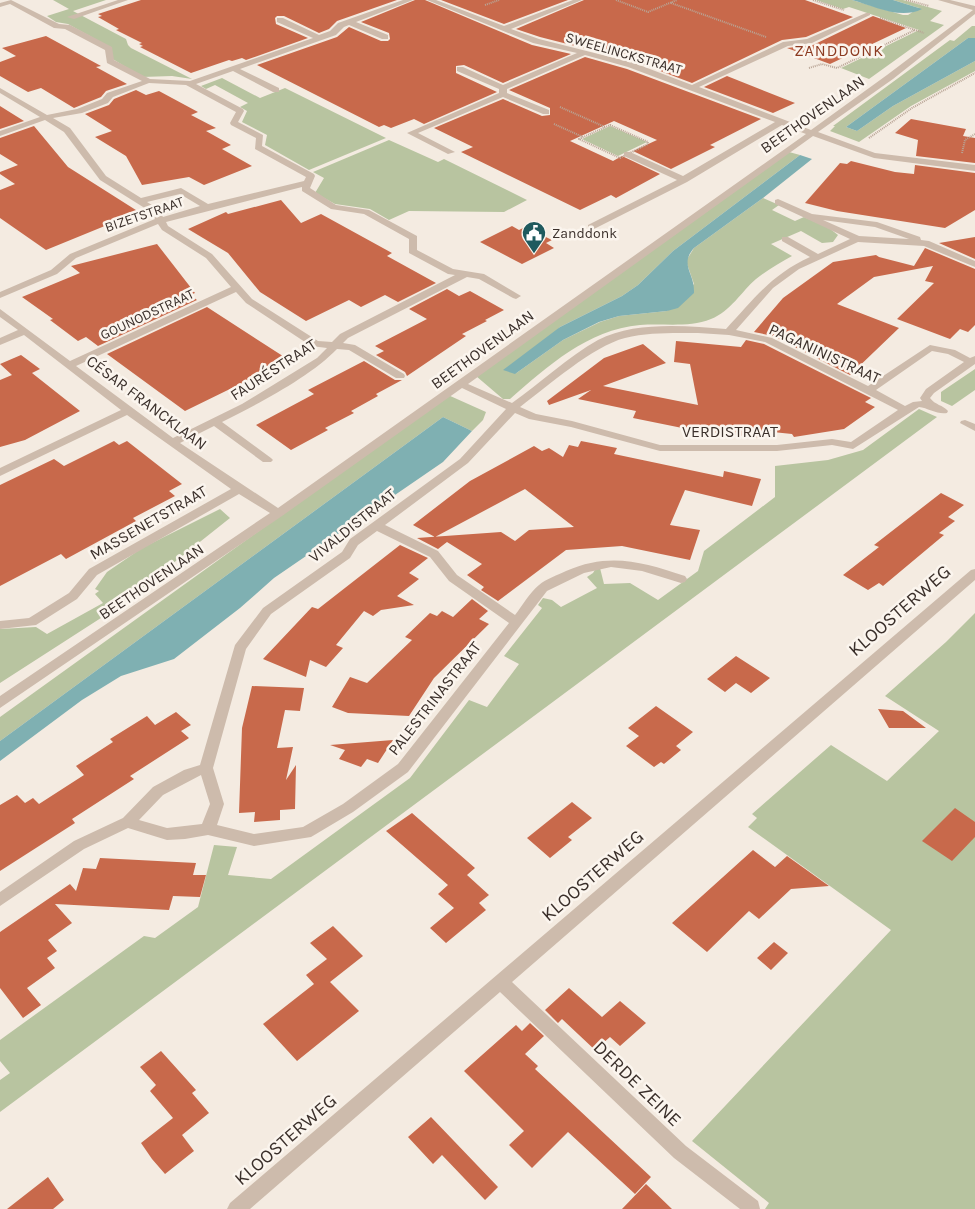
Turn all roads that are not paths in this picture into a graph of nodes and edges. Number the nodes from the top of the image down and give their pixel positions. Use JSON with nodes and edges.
{"nodes":[{"id":1,"x":125,"y":0,"type":"edge"},
{"id":2,"x":410,"y":0,"type":"edge"},
{"id":3,"x":430,"y":0,"type":"edge"},
{"id":4,"x":579,"y":0,"type":"edge"},
{"id":5,"x":941,"y":0,"type":"edge"},
{"id":6,"x":0,"y":5,"type":"edge"},
{"id":7,"x":975,"y":10,"type":"edge"},
{"id":8,"x":868,"y":14,"type":"road end"},
{"id":9,"x":71,"y":17,"type":"dead end"},
{"id":10,"x":280,"y":20,"type":"dead end"},
{"id":11,"x":349,"y":22,"type":"junction"},
{"id":12,"x":503,"y":29,"type":"junction"},
{"id":13,"x":318,"y":38,"type":"junction"},
{"id":14,"x":385,"y":38,"type":"dead end"},
{"id":15,"x":584,"y":53,"type":"junction"},
{"id":16,"x":234,"y":68,"type":"junction"},
{"id":17,"x":460,"y":69,"type":"dead end"},
{"id":18,"x":148,"y":81,"type":"junction"},
{"id":19,"x":190,"y":84,"type":"junction"},
{"id":20,"x":692,"y":87,"type":"junction"},
{"id":21,"x":0,"y":90,"type":"edge"},
{"id":22,"x":276,"y":90,"type":"dead end"},
{"id":23,"x":503,"y":91,"type":"junction"},
{"id":24,"x":546,"y":112,"type":"road end"},
{"id":25,"x":47,"y":117,"type":"junction"},
{"id":26,"x":781,"y":122,"type":"junction"},
{"id":27,"x":811,"y":133,"type":"junction"},
{"id":28,"x":0,"y":134,"type":"edge"},
{"id":29,"x":451,"y":152,"type":"dead end"},
{"id":30,"x":627,"y":154,"type":"road end"},
{"id":31,"x":975,"y":168,"type":"edge"},
{"id":32,"x":684,"y":180,"type":"junction"},
{"id":33,"x":307,"y":183,"type":"junction"},
{"id":34,"x":140,"y":201,"type":"junction"},
{"id":35,"x":778,"y":202,"type":"dead end"},
{"id":36,"x":207,"y":207,"type":"junction"},
{"id":37,"x":805,"y":214,"type":"junction"},
{"id":38,"x":160,"y":221,"type":"junction"},
{"id":39,"x":591,"y":226,"type":"dead end"},
{"id":40,"x":785,"y":239,"type":"dead end"},
{"id":41,"x":857,"y":239,"type":"junction"},
{"id":42,"x":926,"y":243,"type":"junction"},
{"id":43,"x":817,"y":257,"type":"junction"},
{"id":44,"x":975,"y":264,"type":"edge"},
{"id":45,"x":465,"y":274,"type":"junction"},
{"id":46,"x":236,"y":288,"type":"junction"},
{"id":47,"x":0,"y":294,"type":"edge"},
{"id":48,"x":516,"y":296,"type":"dead end"},
{"id":49,"x":0,"y":312,"type":"edge"},
{"id":50,"x":25,"y":331,"type":"junction"},
{"id":51,"x":729,"y":332,"type":"junction"},
{"id":52,"x":0,"y":342,"type":"edge"},
{"id":53,"x":334,"y":346,"type":"junction"},
{"id":54,"x":973,"y":361,"type":"edge"},
{"id":55,"x":70,"y":365,"type":"junction"},
{"id":56,"x":400,"y":376,"type":"dead end"},
{"id":57,"x":461,"y":384,"type":"junction"},
{"id":58,"x":870,"y":390,"type":"junction"},
{"id":59,"x":930,"y":405,"type":"junction"},
{"id":60,"x":514,"y":407,"type":"junction"},
{"id":61,"x":129,"y":410,"type":"junction"},
{"id":62,"x":905,"y":410,"type":"junction"},
{"id":63,"x":942,"y":411,"type":"dead end"},
{"id":64,"x":215,"y":422,"type":"junction"},
{"id":65,"x":172,"y":442,"type":"junction"},
{"id":66,"x":267,"y":460,"type":"dead end"},
{"id":67,"x":0,"y":472,"type":"edge"},
{"id":68,"x":238,"y":490,"type":"junction"},
{"id":69,"x":278,"y":513,"type":"junction"},
{"id":70,"x":376,"y":525,"type":"junction"},
{"id":71,"x":975,"y":573,"type":"edge"},
{"id":72,"x":681,"y":579,"type":"dead end"},
{"id":73,"x":516,"y":622,"type":"junction"},
{"id":74,"x":0,"y":625,"type":"edge"},
{"id":75,"x":0,"y":703,"type":"edge"},
{"id":76,"x":206,"y":768,"type":"junction"},
{"id":77,"x":128,"y":822,"type":"junction"},
{"id":78,"x":208,"y":829,"type":"junction"},
{"id":79,"x":0,"y":900,"type":"edge"},
{"id":80,"x":501,"y":982,"type":"junction"},
{"id":81,"x":752,"y":1207,"type":"dead end"},
{"id":82,"x":236,"y":1209,"type":"edge"}],
"edges":[{"from":1,"to":9,"type":"street"},
{"from":2,"to":11,"type":"street"},
{"from":3,"to":12,"type":"street","name":"SWEELINCKSTRAAT"},
{"from":4,"to":12,"type":"street"},
{"from":5,"to":7,"type":"street"},
{"from":6,"to":18,"type":"street"},
{"from":7,"to":27,"type":"street","name":"BEETHOVENLAAN"},
{"from":8,"to":20,"type":"street"},
{"from":10,"to":13,"type":"street"},
{"from":11,"to":13,"type":"street"},
{"from":11,"to":14,"type":"street"},
{"from":12,"to":15,"type":"street","name":"SWEELINCKSTRAAT"},
{"from":13,"to":16,"type":"street"},
{"from":15,"to":20,"type":"street","name":"SWEELINCKSTRAAT"},
{"from":15,"to":23,"type":"street"},
{"from":16,"to":19,"type":"street"},
{"from":16,"to":22,"type":"street"},
{"from":17,"to":23,"type":"street"},
{"from":18,"to":19,"type":"street"},
{"from":18,"to":25,"type":"street"},
{"from":19,"to":33,"type":"street"},
{"from":20,"to":26,"type":"street","name":"SWEELINCKSTRAAT"},
{"from":21,"to":25,"type":"street"},
{"from":23,"to":24,"type":"street"},
{"from":23,"to":29,"type":"street"},
{"from":25,"to":28,"type":"street"},
{"from":25,"to":34,"type":"street"},
{"from":26,"to":27,"type":"street","name":"SWEELINCKSTRAAT"},
{"from":26,"to":32,"type":"street"},
{"from":27,"to":31,"type":"street"},
{"from":27,"to":57,"type":"street","name":"BEETHOVENLAAN"},
{"from":30,"to":32,"type":"street"},
{"from":32,"to":39,"type":"street"},
{"from":33,"to":36,"type":"street","name":"BIZETSTRAAT"},
{"from":33,"to":45,"type":"street"},
{"from":34,"to":36,"type":"street"},
{"from":34,"to":38,"type":"street"},
{"from":35,"to":37,"type":"street"},
{"from":36,"to":38,"type":"street","name":"BIZETSTRAAT"},
{"from":37,"to":41,"type":"street"},
{"from":37,"to":42,"type":"street"},
{"from":38,"to":46,"type":"street"},
{"from":38,"to":47,"type":"street","name":"BIZETSTRAAT"},
{"from":40,"to":43,"type":"street"},
{"from":41,"to":42,"type":"street"},
{"from":41,"to":43,"type":"street"},
{"from":42,"to":44,"type":"street"},
{"from":43,"to":51,"type":"street"},
{"from":45,"to":48,"type":"street"},
{"from":45,"to":53,"type":"street","name":"FAURÉSTRAAT"},
{"from":46,"to":53,"type":"street"},
{"from":46,"to":55,"type":"street","name":"GOUNODSTRAAT"},
{"from":49,"to":50,"type":"street","name":"CÉSAR FRANCKLAAN"},
{"from":50,"to":52,"type":"street"},
{"from":50,"to":55,"type":"street","name":"CÉSAR FRANCKLAAN"},
{"from":51,"to":58,"type":"street","name":"PAGANINISTRAAT"},
{"from":51,"to":60,"type":"street","name":"PAGANINISTRAAT"},
{"from":53,"to":56,"type":"street"},
{"from":53,"to":64,"type":"street","name":"FAURÉSTRAAT"},
{"from":54,"to":58,"type":"street"},
{"from":54,"to":59,"type":"street"},
{"from":55,"to":61,"type":"street","name":"CÉSAR FRANCKLAAN"},
{"from":57,"to":60,"type":"street","name":"VERDISTRAAT"},
{"from":57,"to":69,"type":"street","name":"BEETHOVENLAAN"},
{"from":58,"to":62,"type":"street","name":"PAGANINISTRAAT"},
{"from":59,"to":62,"type":"street","name":"VERDISTRAAT"},
{"from":59,"to":63,"type":"street"},
{"from":60,"to":62,"type":"street","name":"VERDISTRAAT"},
{"from":60,"to":70,"type":"street","name":"VIVALDISTRAAT"},
{"from":61,"to":65,"type":"street","name":"CÉSAR FRANCKLAAN"},
{"from":61,"to":67,"type":"street"},
{"from":64,"to":65,"type":"street","name":"FAURÉSTRAAT"},
{"from":64,"to":66,"type":"street"},
{"from":65,"to":68,"type":"street","name":"CÉSAR FRANCKLAAN"},
{"from":68,"to":69,"type":"street","name":"CÉSAR FRANCKLAAN"},
{"from":68,"to":74,"type":"street","name":"MASSENETSTRAAT"},
{"from":69,"to":75,"type":"street","name":"BEETHOVENLAAN"},
{"from":70,"to":73,"type":"street"},
{"from":70,"to":76,"type":"street","name":"VIVALDISTRAAT"},
{"from":71,"to":80,"type":"street","name":"KLOOSTERWEG"},
{"from":72,"to":73,"type":"street","name":"PALESTRINASTRAAT"},
{"from":73,"to":78,"type":"street","name":"PALESTRINASTRAAT"},
{"from":76,"to":77,"type":"street"},
{"from":76,"to":78,"type":"street"},
{"from":77,"to":78,"type":"street"},
{"from":77,"to":79,"type":"street"},
{"from":80,"to":81,"type":"street","name":"DERDE ZEINE"},
{"from":80,"to":82,"type":"street","name":"KLOOSTERWEG"}]}
